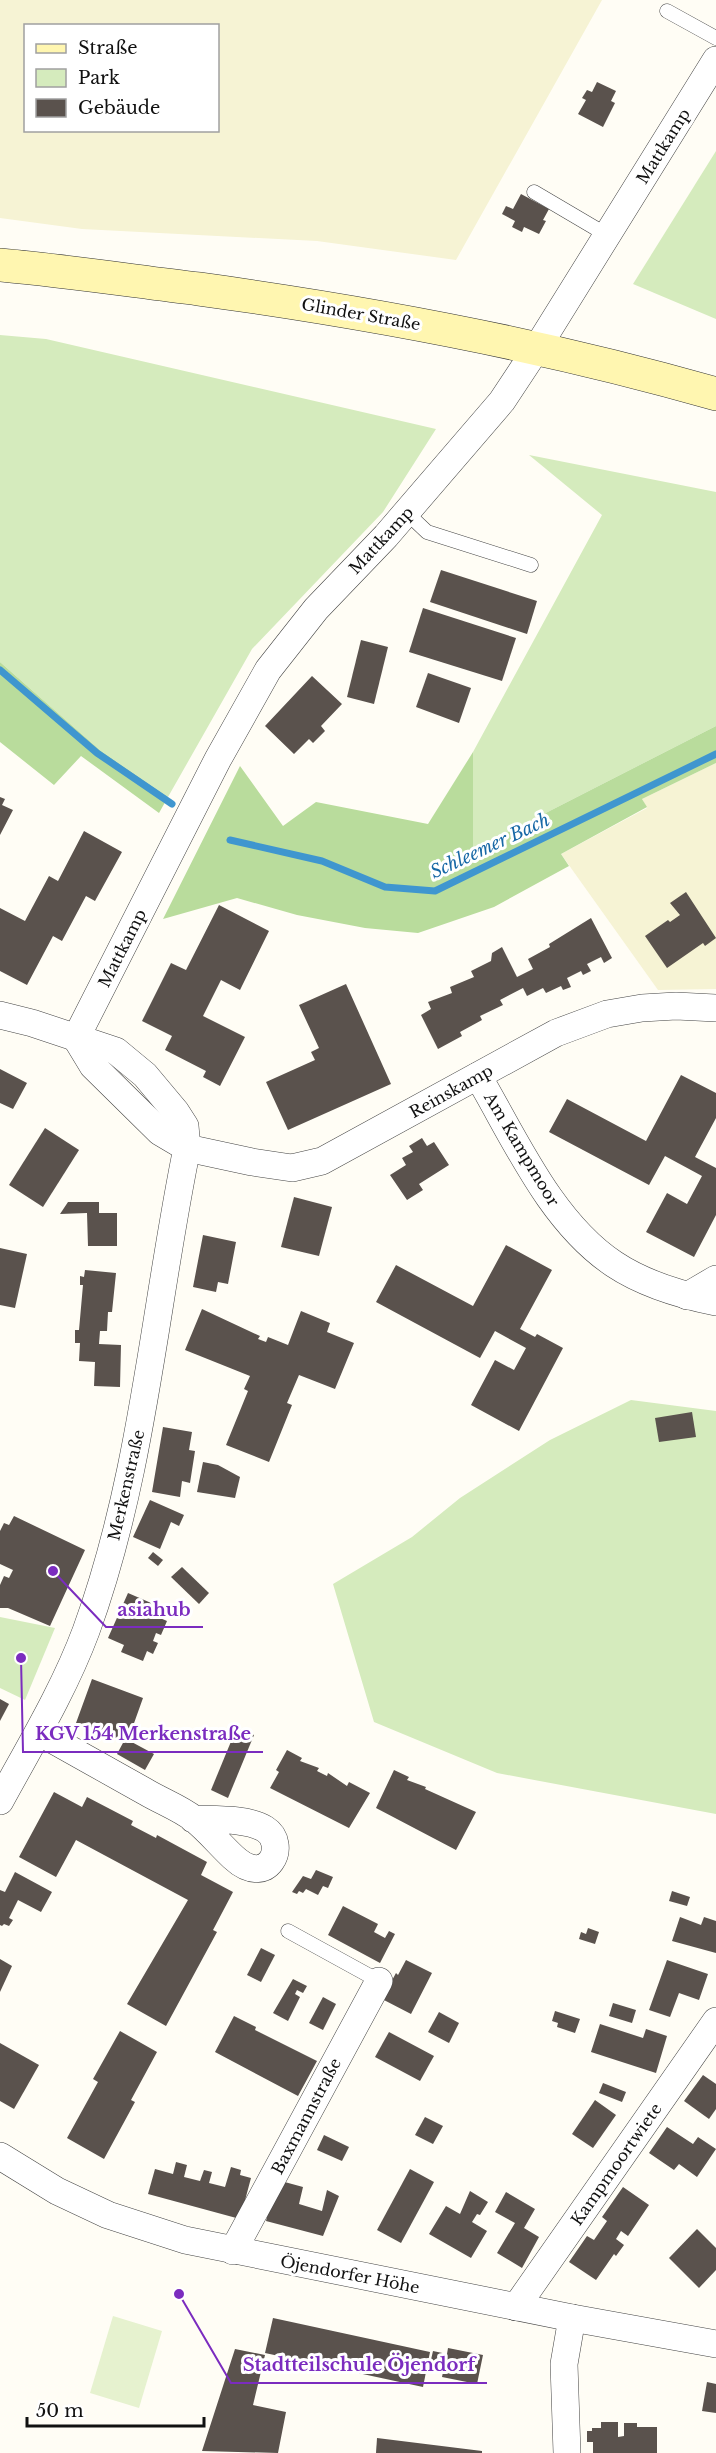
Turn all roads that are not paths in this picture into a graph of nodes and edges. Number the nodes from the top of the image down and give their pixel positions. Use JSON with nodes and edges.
{"nodes":[{"id":1,"x":667,"y":11,"type":"dead end"},
{"id":2,"x":716,"y":38,"type":"edge"},
{"id":3,"x":716,"y":60,"type":"edge"},
{"id":4,"x":534,"y":192,"type":"dead end"},
{"id":5,"x":607,"y":235,"type":"junction"},
{"id":6,"x":0,"y":266,"type":"edge"},
{"id":7,"x":537,"y":348,"type":"junction"},
{"id":8,"x":716,"y":394,"type":"edge"},
{"id":9,"x":406,"y":513,"type":"junction"},
{"id":10,"x":531,"y":565,"type":"dead end"},
{"id":11,"x":716,"y":1008,"type":"edge"},
{"id":12,"x":0,"y":1015,"type":"edge"},
{"id":13,"x":76,"y":1038,"type":"junction"},
{"id":14,"x":478,"y":1076,"type":"junction"},
{"id":15,"x":187,"y":1148,"type":"junction"},
{"id":16,"x":716,"y":1279,"type":"edge"},
{"id":17,"x":687,"y":1296,"type":"junction"},
{"id":18,"x":716,"y":1302,"type":"edge"},
{"id":19,"x":39,"y":1731,"type":"junction"},
{"id":20,"x":0,"y":1801,"type":"edge"},
{"id":21,"x":193,"y":1819,"type":"dead end"},
{"id":22,"x":288,"y":1931,"type":"dead end"},
{"id":23,"x":379,"y":1981,"type":"joint"},
{"id":24,"x":716,"y":2022,"type":"edge"},
{"id":25,"x":0,"y":2156,"type":"edge"},
{"id":26,"x":233,"y":2251,"type":"junction"},
{"id":27,"x":516,"y":2307,"type":"junction"},
{"id":28,"x":572,"y":2318,"type":"junction"},
{"id":29,"x":716,"y":2344,"type":"edge"},
{"id":30,"x":567,"y":2453,"type":"edge"}],
"edges":[{"from":1,"to":2,"type":"lane"},
{"from":3,"to":5,"type":"street","name":"Mattkamp"},
{"from":4,"to":5,"type":"lane"},
{"from":5,"to":7,"type":"street","name":"Mattkamp"},
{"from":6,"to":7,"type":"main road","name":"Glinder Straße"},
{"from":7,"to":8,"type":"main road","name":"Glinder Straße"},
{"from":7,"to":9,"type":"street","name":"Mattkamp"},
{"from":9,"to":10,"type":"lane"},
{"from":9,"to":13,"type":"street","name":"Mattkamp"},
{"from":11,"to":14,"type":"street","name":"Reinskamp"},
{"from":12,"to":13,"type":"street"},
{"from":13,"to":15,"type":"street"},
{"from":14,"to":15,"type":"street","name":"Reinskamp"},
{"from":14,"to":17,"type":"street","name":"Am Kampmoor"},
{"from":15,"to":19,"type":"street","name":"Merkenstraße"},
{"from":16,"to":17,"type":"street"},
{"from":17,"to":18,"type":"street","name":"Am Kampmoor"},
{"from":19,"to":20,"type":"street","name":"Merkenstraße"},
{"from":19,"to":21,"type":"street"},
{"from":22,"to":23,"type":"lane"},
{"from":23,"to":26,"type":"street","name":"Baxmannstraße"},
{"from":24,"to":27,"type":"street","name":"Kampmoortwiete"},
{"from":25,"to":26,"type":"street","name":"Öjendorfer Höhe"},
{"from":26,"to":27,"type":"street","name":"Öjendorfer Höhe"},
{"from":27,"to":28,"type":"street","name":"Öjendorfer Höhe"},
{"from":28,"to":29,"type":"street","name":"Öjendorfer Höhe"},
{"from":28,"to":30,"type":"street"}]}
